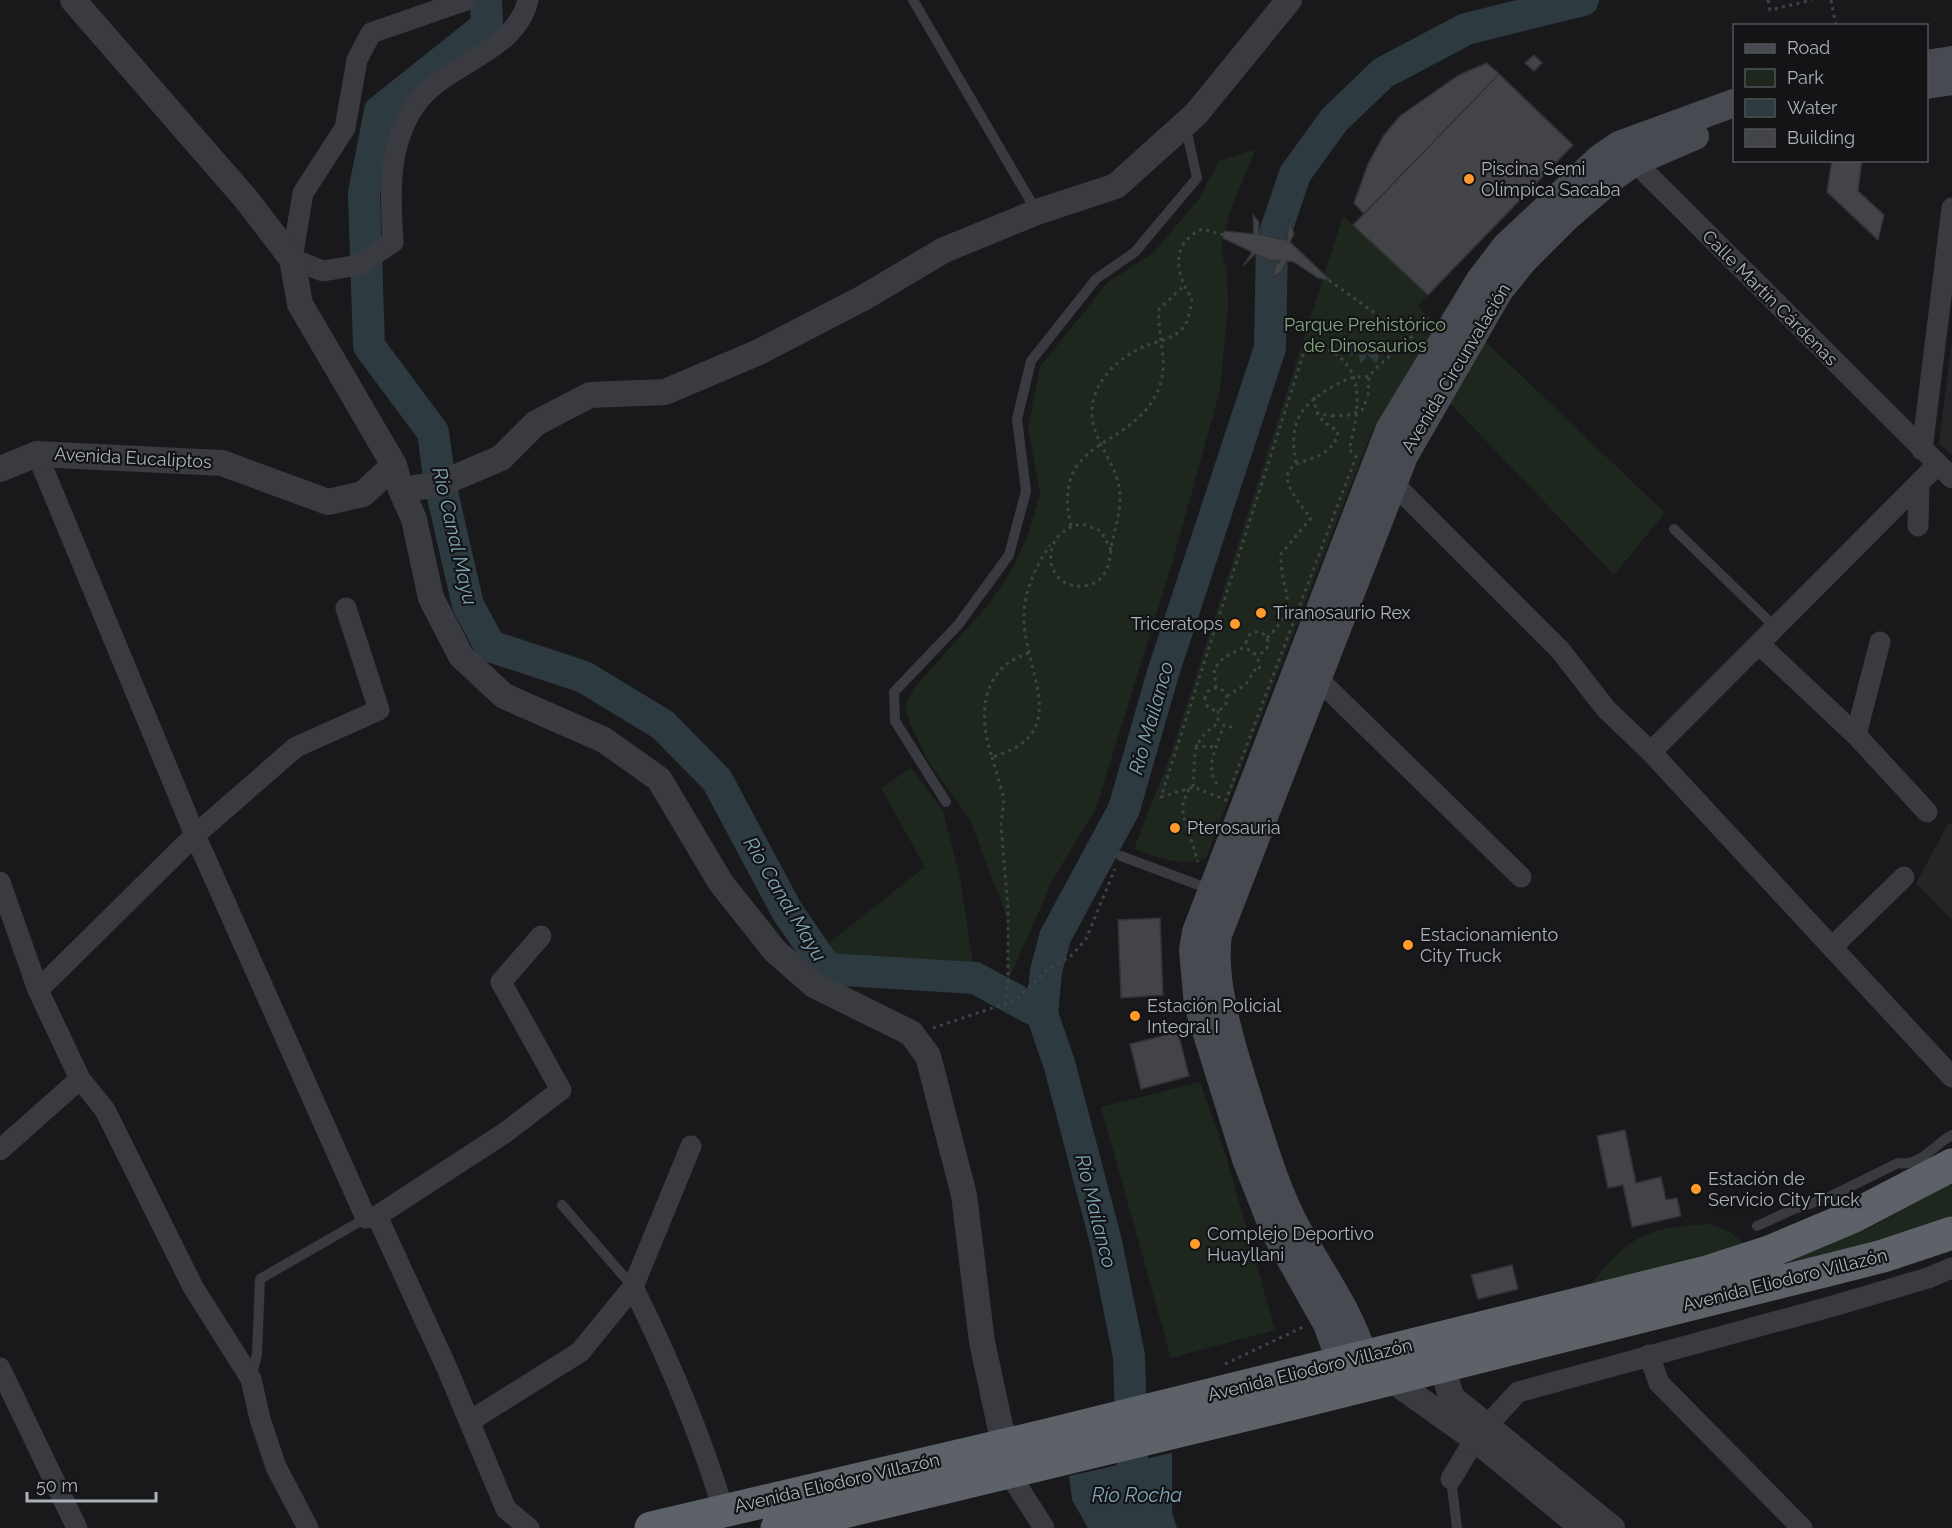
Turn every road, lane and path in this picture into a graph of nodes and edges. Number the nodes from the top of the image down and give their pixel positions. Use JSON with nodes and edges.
{"nodes":[{"id":1,"x":73,"y":0,"type":"edge"},
{"id":2,"x":465,"y":0,"type":"edge"},
{"id":3,"x":528,"y":0,"type":"edge"},
{"id":4,"x":913,"y":0,"type":"edge"},
{"id":5,"x":1289,"y":0,"type":"edge"},
{"id":6,"x":1767,"y":0,"type":"edge"},
{"id":7,"x":1812,"y":0,"type":"edge"},
{"id":8,"x":1831,"y":0,"type":"edge"},
{"id":9,"x":1836,"y":24,"type":"edge"},
{"id":10,"x":1952,"y":60,"type":"edge"},
{"id":11,"x":1928,"y":64,"type":"edge"},
{"id":12,"x":1952,"y":81,"type":"edge"},
{"id":13,"x":1928,"y":85,"type":"edge"},
{"id":14,"x":1733,"y":103,"type":"edge"},
{"id":15,"x":1185,"y":124,"type":"junction"},
{"id":16,"x":1733,"y":124,"type":"edge"},
{"id":17,"x":1627,"y":154,"type":"junction"},
{"id":18,"x":1952,"y":208,"type":"edge"},
{"id":19,"x":1037,"y":212,"type":"junction"},
{"id":20,"x":1224,"y":235,"type":"dead end"},
{"id":21,"x":292,"y":259,"type":"junction"},
{"id":22,"x":1323,"y":276,"type":"dead end"},
{"id":23,"x":1184,"y":286,"type":"junction"},
{"id":24,"x":1162,"y":340,"type":"junction"},
{"id":25,"x":1355,"y":375,"type":"junction"},
{"id":26,"x":1369,"y":377,"type":"junction"},
{"id":27,"x":1314,"y":397,"type":"junction"},
{"id":28,"x":1316,"y":413,"type":"junction"},
{"id":29,"x":1101,"y":444,"type":"junction"},
{"id":30,"x":37,"y":454,"type":"junction"},
{"id":31,"x":1296,"y":463,"type":"junction"},
{"id":32,"x":1937,"y":464,"type":"edge"},
{"id":33,"x":393,"y":465,"type":"junction"},
{"id":34,"x":0,"y":469,"type":"edge"},
{"id":35,"x":1382,"y":478,"type":"junction"},
{"id":36,"x":1919,"y":483,"type":"junction"},
{"id":37,"x":401,"y":490,"type":"junction"},
{"id":38,"x":1071,"y":525,"type":"junction"},
{"id":39,"x":1918,"y":526,"type":"dead end"},
{"id":40,"x":1674,"y":530,"type":"dead end"},
{"id":41,"x":1055,"y":538,"type":"junction"},
{"id":42,"x":1111,"y":550,"type":"junction"},
{"id":43,"x":346,"y":608,"type":"dead end"},
{"id":44,"x":1297,"y":614,"type":"dead end"},
{"id":45,"x":1776,"y":627,"type":"junction"},
{"id":46,"x":1268,"y":638,"type":"junction"},
{"id":47,"x":1880,"y":642,"type":"dead end"},
{"id":48,"x":1759,"y":644,"type":"junction"},
{"id":49,"x":1246,"y":646,"type":"junction"},
{"id":50,"x":1029,"y":653,"type":"junction"},
{"id":51,"x":1257,"y":654,"type":"junction"},
{"id":52,"x":1317,"y":678,"type":"junction"},
{"id":53,"x":1216,"y":688,"type":"junction"},
{"id":54,"x":1227,"y":696,"type":"junction"},
{"id":55,"x":1218,"y":710,"type":"junction"},
{"id":56,"x":1234,"y":728,"type":"dead end"},
{"id":57,"x":1856,"y":735,"type":"junction"},
{"id":58,"x":1195,"y":746,"type":"junction"},
{"id":59,"x":1217,"y":747,"type":"junction"},
{"id":60,"x":1651,"y":753,"type":"junction"},
{"id":61,"x":992,"y":757,"type":"junction"},
{"id":62,"x":1217,"y":784,"type":"dead end"},
{"id":63,"x":1191,"y":788,"type":"junction"},
{"id":64,"x":1226,"y":800,"type":"dead end"},
{"id":65,"x":946,"y":802,"type":"dead end"},
{"id":66,"x":1927,"y":812,"type":"dead end"},
{"id":67,"x":195,"y":835,"type":"junction"},
{"id":68,"x":1121,"y":856,"type":"joint"},
{"id":69,"x":1197,"y":862,"type":"dead end"},
{"id":70,"x":1521,"y":877,"type":"dead end"},
{"id":71,"x":1904,"y":877,"type":"dead end"},
{"id":72,"x":0,"y":882,"type":"edge"},
{"id":73,"x":1222,"y":893,"type":"junction"},
{"id":74,"x":542,"y":936,"type":"dead end"},
{"id":75,"x":1832,"y":947,"type":"junction"},
{"id":76,"x":38,"y":990,"type":"junction"},
{"id":77,"x":1005,"y":1004,"type":"junction"},
{"id":78,"x":911,"y":1033,"type":"junction"},
{"id":79,"x":1952,"y":1077,"type":"edge"},
{"id":80,"x":80,"y":1079,"type":"junction"},
{"id":81,"x":1952,"y":1135,"type":"edge"},
{"id":82,"x":692,"y":1146,"type":"dead end"},
{"id":83,"x":0,"y":1150,"type":"edge"},
{"id":84,"x":1952,"y":1164,"type":"edge"},
{"id":85,"x":562,"y":1205,"type":"dead end"},
{"id":86,"x":371,"y":1217,"type":"junction"},
{"id":87,"x":1757,"y":1226,"type":"dead end"},
{"id":88,"x":1952,"y":1233,"type":"edge"},
{"id":89,"x":1952,"y":1268,"type":"edge"},
{"id":90,"x":633,"y":1287,"type":"junction"},
{"id":91,"x":1649,"y":1355,"type":"junction"},
{"id":92,"x":1352,"y":1360,"type":"junction"},
{"id":93,"x":1443,"y":1366,"type":"junction"},
{"id":94,"x":0,"y":1368,"type":"edge"},
{"id":95,"x":251,"y":1379,"type":"junction"},
{"id":96,"x":1392,"y":1380,"type":"junction"},
{"id":97,"x":1292,"y":1390,"type":"junction"},
{"id":98,"x":470,"y":1421,"type":"junction"},
{"id":99,"x":1481,"y":1432,"type":"junction"},
{"id":100,"x":1006,"y":1459,"type":"junction"},
{"id":101,"x":1451,"y":1479,"type":"joint"},
{"id":102,"x":723,"y":1509,"type":"junction"},
{"id":103,"x":77,"y":1528,"type":"edge"},
{"id":104,"x":308,"y":1528,"type":"edge"},
{"id":105,"x":529,"y":1528,"type":"edge"},
{"id":106,"x":651,"y":1528,"type":"edge"},
{"id":107,"x":777,"y":1528,"type":"edge"},
{"id":108,"x":1044,"y":1528,"type":"edge"},
{"id":109,"x":1457,"y":1528,"type":"edge"},
{"id":110,"x":1582,"y":1528,"type":"edge"},
{"id":111,"x":1612,"y":1528,"type":"edge"},
{"id":112,"x":1802,"y":1528,"type":"edge"}],
"edges":[{"from":1,"to":21,"type":"street"},
{"from":2,"to":21,"type":"street"},
{"from":3,"to":21,"type":"street"},
{"from":4,"to":19,"type":"lane"},
{"from":5,"to":15,"type":"street"},
{"from":6,"to":7,"type":"path"},
{"from":8,"to":9,"type":"path"},
{"from":10,"to":11,"type":"main road"},
{"from":12,"to":13,"type":"main road"},
{"from":14,"to":17,"type":"main road","name":"Avenida Circunvalación"},
{"from":15,"to":19,"type":"street"},
{"from":15,"to":65,"type":"lane"},
{"from":16,"to":17,"type":"main road","name":"Avenida Circunvalación"},
{"from":17,"to":32,"type":"street","name":"Calle Martín Cárdenas"},
{"from":17,"to":35,"type":"main road","name":"Avenida Circunvalación"},
{"from":18,"to":32,"type":"street"},
{"from":19,"to":37,"type":"street"},
{"from":20,"to":23,"type":"path"},
{"from":21,"to":33,"type":"street"},
{"from":22,"to":26,"type":"path"},
{"from":23,"to":24,"type":"path"},
{"from":23,"to":24,"type":"path"},
{"from":24,"to":29,"type":"path"},
{"from":24,"to":29,"type":"path"},
{"from":25,"to":26,"type":"path"},
{"from":25,"to":27,"type":"path"},
{"from":25,"to":44,"type":"path"},
{"from":25,"to":63,"type":"path"},
{"from":26,"to":28,"type":"path","bridge":true},
{"from":27,"to":28,"type":"path"},
{"from":27,"to":31,"type":"path"},
{"from":28,"to":31,"type":"path"},
{"from":29,"to":38,"type":"path"},
{"from":29,"to":42,"type":"path"},
{"from":30,"to":33,"type":"street","name":"Avenida Eucaliptos"},
{"from":30,"to":34,"type":"street","name":"Avenida Eucaliptos"},
{"from":30,"to":67,"type":"street"},
{"from":31,"to":46,"type":"path"},
{"from":32,"to":36,"type":"street"},
{"from":33,"to":37,"type":"street"},
{"from":35,"to":52,"type":"main road","name":"Avenida Circunvalación"},
{"from":35,"to":60,"type":"street"},
{"from":35,"to":73,"type":"main road","name":"Avenida Circunvalación"},
{"from":36,"to":39,"type":"street"},
{"from":36,"to":45,"type":"street"},
{"from":37,"to":78,"type":"street"},
{"from":38,"to":41,"type":"path"},
{"from":38,"to":42,"type":"path"},
{"from":40,"to":45,"type":"lane"},
{"from":41,"to":42,"type":"path"},
{"from":41,"to":50,"type":"path"},
{"from":43,"to":67,"type":"street"},
{"from":45,"to":48,"type":"street"},
{"from":46,"to":49,"type":"path"},
{"from":46,"to":51,"type":"path"},
{"from":47,"to":57,"type":"street"},
{"from":48,"to":57,"type":"street"},
{"from":48,"to":60,"type":"street"},
{"from":49,"to":51,"type":"path"},
{"from":49,"to":53,"type":"path"},
{"from":50,"to":61,"type":"path"},
{"from":50,"to":61,"type":"path"},
{"from":51,"to":54,"type":"path"},
{"from":52,"to":70,"type":"street"},
{"from":52,"to":73,"type":"main road","name":"Avenida Circunvalación"},
{"from":53,"to":54,"type":"path"},
{"from":53,"to":55,"type":"path"},
{"from":54,"to":55,"type":"path"},
{"from":55,"to":58,"type":"path"},
{"from":56,"to":59,"type":"path"},
{"from":57,"to":66,"type":"street"},
{"from":58,"to":59,"type":"path"},
{"from":58,"to":63,"type":"path"},
{"from":59,"to":62,"type":"path"},
{"from":60,"to":75,"type":"street"},
{"from":61,"to":77,"type":"path"},
{"from":63,"to":64,"type":"path"},
{"from":63,"to":69,"type":"path"},
{"from":67,"to":76,"type":"street"},
{"from":67,"to":86,"type":"street"},
{"from":68,"to":73,"type":"lane"},
{"from":68,"to":77,"type":"path"},
{"from":71,"to":75,"type":"street"},
{"from":72,"to":76,"type":"street"},
{"from":73,"to":92,"type":"main road","name":"Avenida Circunvalación"},
{"from":74,"to":86,"type":"street"},
{"from":75,"to":79,"type":"street"},
{"from":76,"to":80,"type":"street"},
{"from":77,"to":78,"type":"path"},
{"from":78,"to":100,"type":"street"},
{"from":80,"to":83,"type":"street"},
{"from":80,"to":95,"type":"street"},
{"from":81,"to":87,"type":"lane"},
{"from":82,"to":90,"type":"street"},
{"from":84,"to":92,"type":"highway","name":"Avenida Eliodoro Villazón"},
{"from":85,"to":90,"type":"lane"},
{"from":86,"to":95,"type":"lane"},
{"from":86,"to":98,"type":"street"},
{"from":88,"to":93,"type":"highway","name":"Avenida Eliodoro Villazón"},
{"from":89,"to":91,"type":"street"},
{"from":90,"to":98,"type":"street"},
{"from":90,"to":102,"type":"street"},
{"from":91,"to":99,"type":"street"},
{"from":91,"to":112,"type":"street"},
{"from":92,"to":97,"type":"highway","name":"Avenida Eliodoro Villazón"},
{"from":93,"to":96,"type":"highway","name":"Avenida Eliodoro Villazón"},
{"from":93,"to":99,"type":"street"},
{"from":94,"to":103,"type":"street"},
{"from":95,"to":104,"type":"street"},
{"from":96,"to":97,"type":"highway","name":"Avenida Eliodoro Villazón"},
{"from":96,"to":99,"type":"street"},
{"from":97,"to":100,"type":"highway","name":"Avenida Eliodoro Villazón"},
{"from":98,"to":105,"type":"street"},
{"from":99,"to":101,"type":"street"},
{"from":99,"to":110,"type":"street"},
{"from":99,"to":111,"type":"street"},
{"from":100,"to":102,"type":"highway","name":"Avenida Eliodoro Villazón"},
{"from":100,"to":107,"type":"highway","name":"Avenida Eliodoro Villazón"},
{"from":100,"to":108,"type":"street"},
{"from":101,"to":109,"type":"lane"},
{"from":102,"to":106,"type":"highway","name":"Avenida Eliodoro Villazón"}]}
